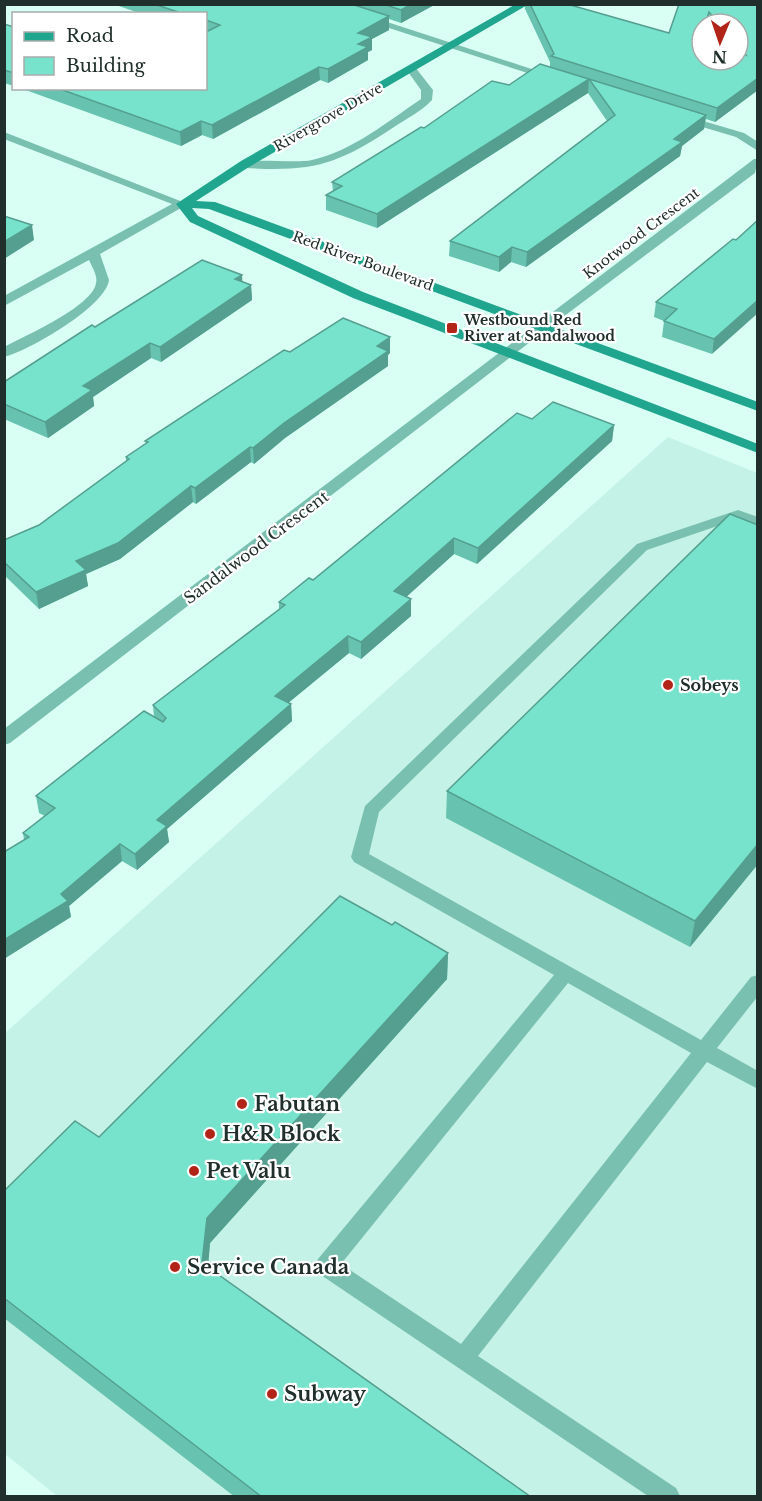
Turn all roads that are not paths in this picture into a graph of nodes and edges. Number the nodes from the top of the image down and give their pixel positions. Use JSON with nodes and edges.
{"nodes":[{"id":1,"x":320,"y":4,"type":"edge"},
{"id":2,"x":524,"y":4,"type":"edge"},
{"id":3,"x":450,"y":47,"type":"junction"},
{"id":4,"x":411,"y":69,"type":"junction"},
{"id":5,"x":561,"y":81,"type":"edge"},
{"id":6,"x":672,"y":115,"type":"edge"},
{"id":7,"x":4,"y":135,"type":"edge"},
{"id":8,"x":758,"y":148,"type":"edge"},
{"id":9,"x":758,"y":162,"type":"edge"},
{"id":10,"x":245,"y":164,"type":"junction"},
{"id":11,"x":182,"y":204,"type":"junction"},
{"id":12,"x":93,"y":252,"type":"junction"},
{"id":13,"x":4,"y":302,"type":"edge"},
{"id":14,"x":542,"y":326,"type":"junction"},
{"id":15,"x":4,"y":352,"type":"edge"},
{"id":16,"x":508,"y":354,"type":"junction"},
{"id":17,"x":758,"y":407,"type":"edge"},
{"id":18,"x":758,"y":449,"type":"edge"},
{"id":19,"x":758,"y":522,"type":"edge"},
{"id":20,"x":4,"y":739,"type":"edge"},
{"id":21,"x":566,"y":973,"type":"junction"},
{"id":22,"x":758,"y":982,"type":"edge"},
{"id":23,"x":704,"y":1051,"type":"junction"},
{"id":24,"x":758,"y":1081,"type":"edge"},
{"id":25,"x":463,"y":1358,"type":"junction"},
{"id":26,"x":668,"y":1497,"type":"edge"}],
"edges":[{"from":1,"to":3,"type":"street"},
{"from":2,"to":3,"type":"street","name":"Rivergrove Drive"},
{"from":3,"to":4,"type":"street","name":"Rivergrove Drive"},
{"from":3,"to":5,"type":"street"},
{"from":4,"to":10,"type":"street","name":"Rivergrove Drive"},
{"from":4,"to":10,"type":"street","name":"Rivergrove Drive"},
{"from":6,"to":8,"type":"street"},
{"from":7,"to":11,"type":"street","name":"Red River Boulevard"},
{"from":9,"to":14,"type":"street","name":"Knotwood Crescent"},
{"from":10,"to":11,"type":"street","name":"Rivergrove Drive"},
{"from":11,"to":12,"type":"street","name":"Rivergrove Drive"},
{"from":11,"to":14,"type":"street","name":"Red River Boulevard"},
{"from":11,"to":16,"type":"street","name":"Red River Boulevard"},
{"from":12,"to":13,"type":"street","name":"Rivergrove Drive"},
{"from":12,"to":15,"type":"street"},
{"from":14,"to":16,"type":"street"},
{"from":14,"to":17,"type":"street","name":"Red River Boulevard"},
{"from":16,"to":18,"type":"street","name":"Red River Boulevard"},
{"from":16,"to":20,"type":"street","name":"Sandalwood Crescent"},
{"from":19,"to":21,"type":"lane"},
{"from":21,"to":23,"type":"lane"},
{"from":21,"to":25,"type":"lane"},
{"from":22,"to":23,"type":"lane"},
{"from":23,"to":24,"type":"lane"},
{"from":23,"to":25,"type":"lane"},
{"from":25,"to":26,"type":"lane"}]}
